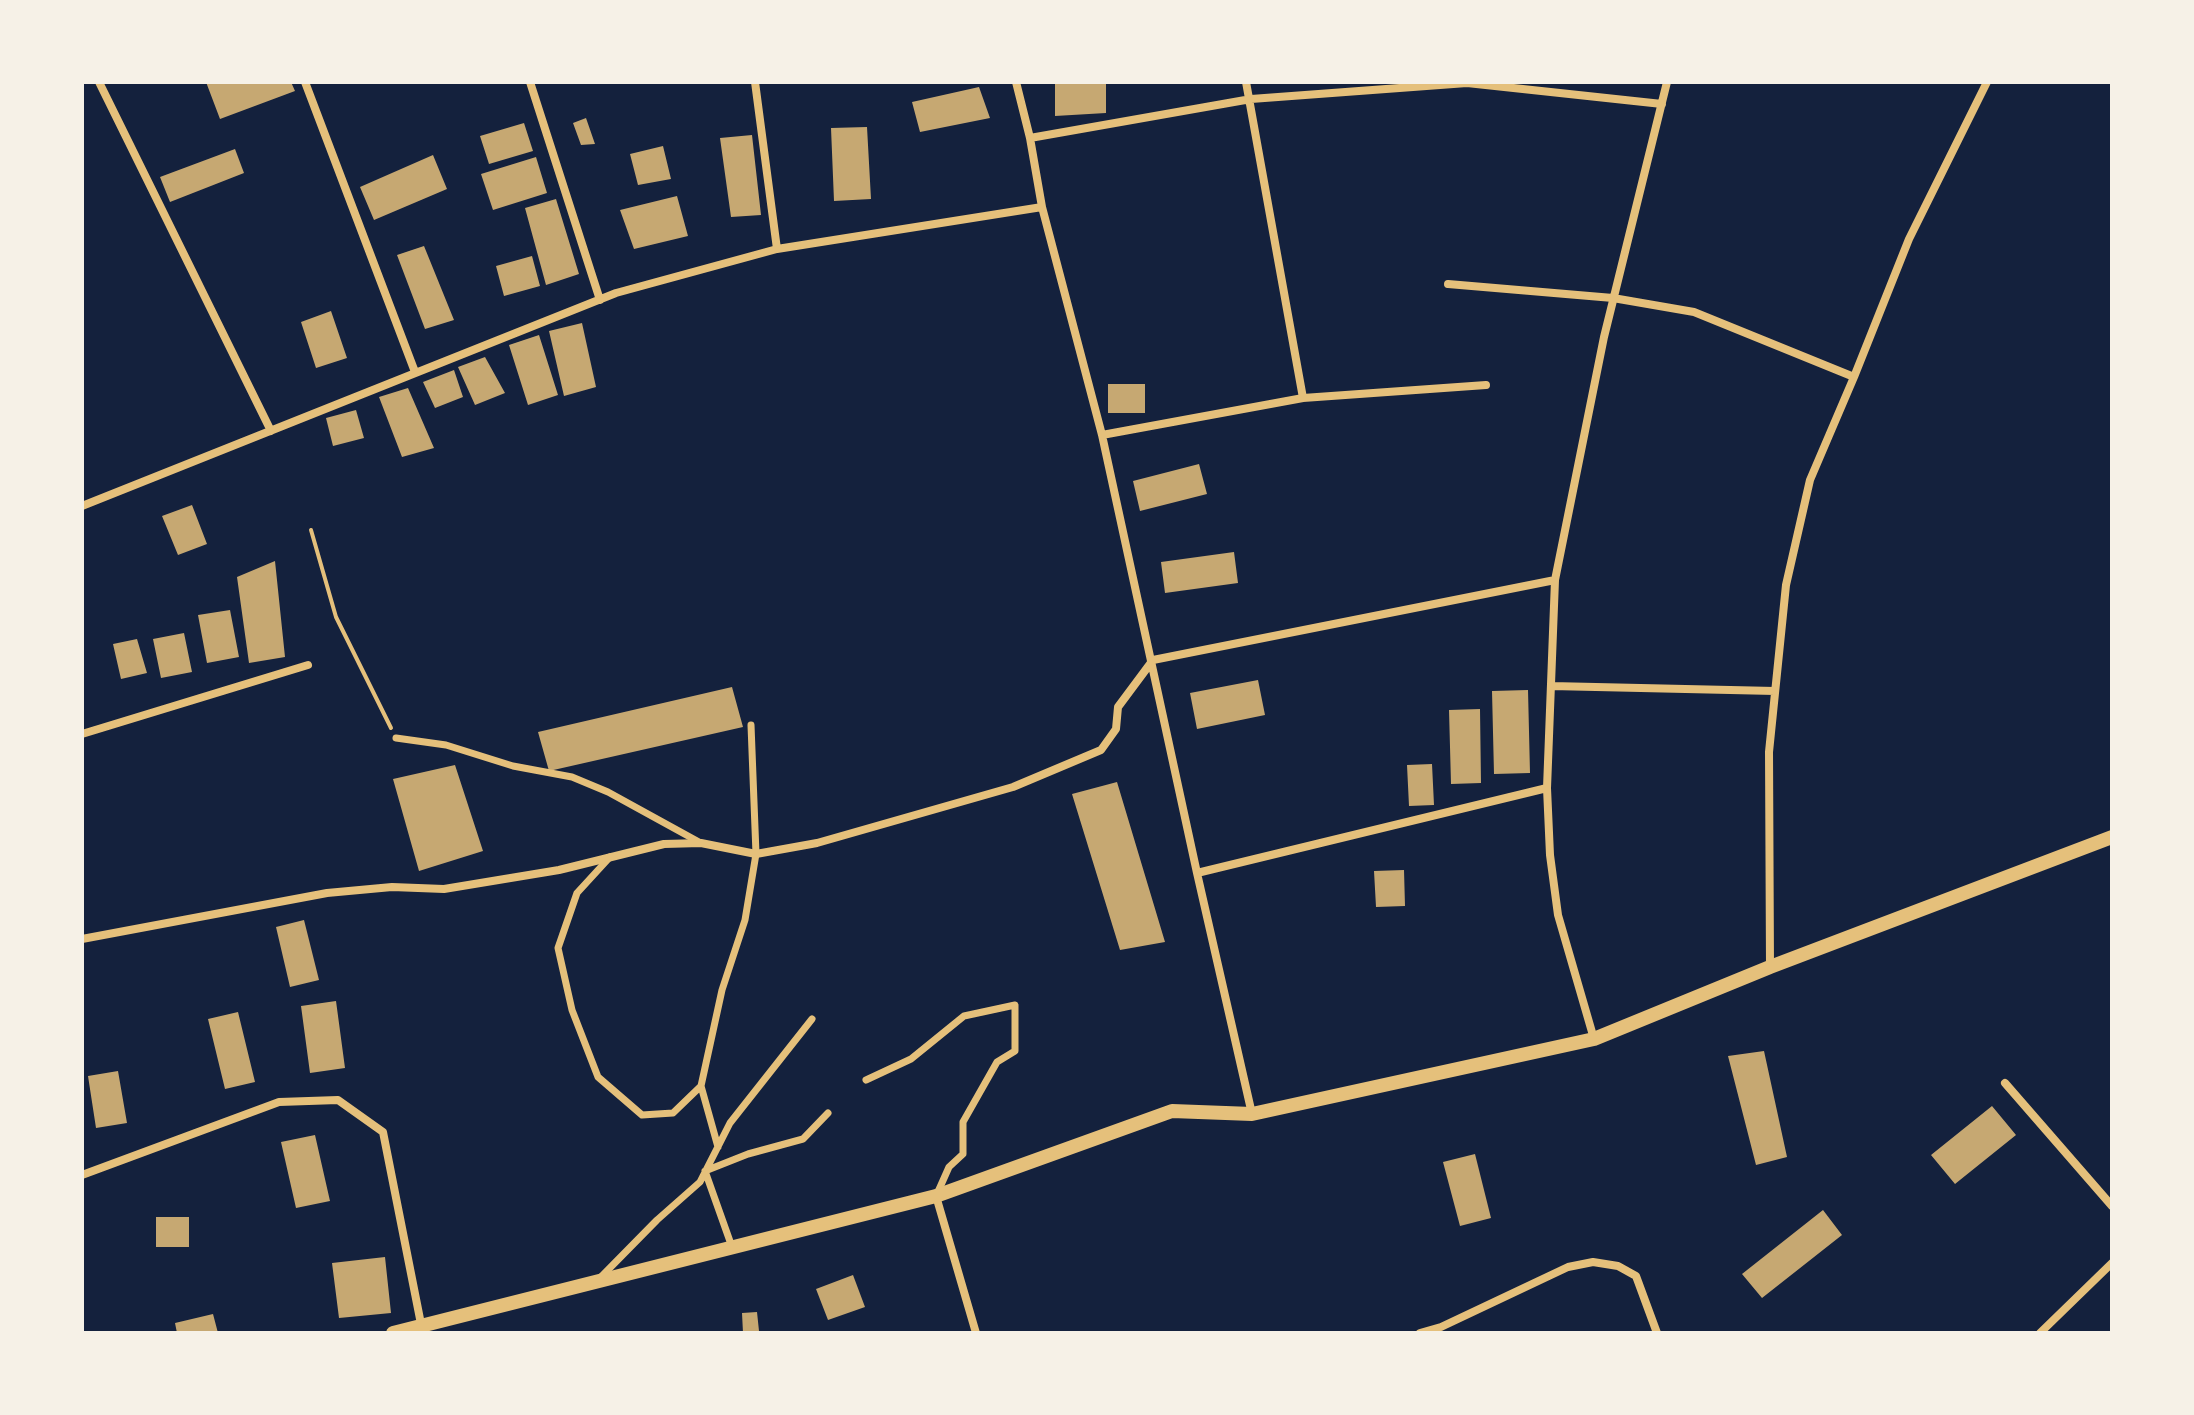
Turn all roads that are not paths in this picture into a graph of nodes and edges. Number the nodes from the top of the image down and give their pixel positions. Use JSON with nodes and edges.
{"nodes":[{"id":1,"x":99,"y":82,"type":"edge"},
{"id":2,"x":305,"y":82,"type":"edge"},
{"id":3,"x":530,"y":82,"type":"edge"},
{"id":4,"x":755,"y":82,"type":"edge"},
{"id":5,"x":1016,"y":82,"type":"edge"},
{"id":6,"x":1246,"y":82,"type":"edge"},
{"id":7,"x":1667,"y":82,"type":"edge"},
{"id":8,"x":1987,"y":82,"type":"edge"},
{"id":9,"x":1251,"y":99,"type":"junction"},
{"id":10,"x":1662,"y":104,"type":"junction"},
{"id":11,"x":1030,"y":138,"type":"junction"},
{"id":12,"x":1042,"y":207,"type":"junction"},
{"id":13,"x":777,"y":249,"type":"junction"},
{"id":14,"x":1448,"y":284,"type":"dead end"},
{"id":15,"x":1613,"y":298,"type":"junction"},
{"id":16,"x":600,"y":300,"type":"junction"},
{"id":17,"x":415,"y":372,"type":"junction"},
{"id":18,"x":1854,"y":377,"type":"junction"},
{"id":19,"x":1486,"y":385,"type":"dead end"},
{"id":20,"x":1303,"y":398,"type":"junction"},
{"id":21,"x":271,"y":431,"type":"junction"},
{"id":22,"x":1102,"y":435,"type":"junction"},
{"id":23,"x":82,"y":506,"type":"edge"},
{"id":24,"x":1555,"y":580,"type":"junction"},
{"id":25,"x":1153,"y":660,"type":"junction"},
{"id":26,"x":308,"y":665,"type":"dead end"},
{"id":27,"x":1551,"y":686,"type":"junction"},
{"id":28,"x":1775,"y":691,"type":"junction"},
{"id":29,"x":751,"y":725,"type":"dead end"},
{"id":30,"x":82,"y":734,"type":"edge"},
{"id":31,"x":396,"y":738,"type":"road end"},
{"id":32,"x":1547,"y":788,"type":"junction"},
{"id":33,"x":2112,"y":837,"type":"edge"},
{"id":34,"x":701,"y":843,"type":"junction"},
{"id":35,"x":756,"y":854,"type":"junction"},
{"id":36,"x":610,"y":857,"type":"junction"},
{"id":37,"x":1197,"y":873,"type":"junction"},
{"id":38,"x":82,"y":939,"type":"edge"},
{"id":39,"x":1770,"y":967,"type":"junction"},
{"id":40,"x":812,"y":1019,"type":"dead end"},
{"id":41,"x":1594,"y":1039,"type":"junction"},
{"id":42,"x":866,"y":1080,"type":"dead end"},
{"id":43,"x":2005,"y":1083,"type":"dead end"},
{"id":44,"x":701,"y":1086,"type":"junction"},
{"id":45,"x":828,"y":1113,"type":"dead end"},
{"id":46,"x":1252,"y":1114,"type":"junction"},
{"id":47,"x":718,"y":1147,"type":"junction"},
{"id":48,"x":705,"y":1171,"type":"junction"},
{"id":49,"x":82,"y":1175,"type":"edge"},
{"id":50,"x":936,"y":1196,"type":"junction"},
{"id":51,"x":2112,"y":1206,"type":"edge"},
{"id":52,"x":732,"y":1247,"type":"junction"},
{"id":53,"x":2112,"y":1263,"type":"edge"},
{"id":54,"x":598,"y":1280,"type":"junction"},
{"id":55,"x":421,"y":1324,"type":"junction"},
{"id":56,"x":393,"y":1333,"type":"edge"},
{"id":57,"x":976,"y":1333,"type":"edge"},
{"id":58,"x":1420,"y":1333,"type":"edge"},
{"id":59,"x":1657,"y":1333,"type":"edge"},
{"id":60,"x":2040,"y":1333,"type":"edge"}],
"edges":[{"from":1,"to":21,"type":"street"},
{"from":2,"to":17,"type":"street"},
{"from":3,"to":16,"type":"street"},
{"from":4,"to":13,"type":"street"},
{"from":5,"to":11,"type":"street"},
{"from":6,"to":9,"type":"street"},
{"from":7,"to":10,"type":"street"},
{"from":8,"to":18,"type":"street"},
{"from":9,"to":10,"type":"street"},
{"from":9,"to":11,"type":"street"},
{"from":9,"to":20,"type":"street"},
{"from":10,"to":15,"type":"street"},
{"from":11,"to":12,"type":"street"},
{"from":12,"to":13,"type":"street"},
{"from":12,"to":22,"type":"street"},
{"from":13,"to":16,"type":"street"},
{"from":14,"to":15,"type":"street"},
{"from":15,"to":18,"type":"street"},
{"from":15,"to":24,"type":"street"},
{"from":16,"to":17,"type":"street"},
{"from":17,"to":21,"type":"street"},
{"from":18,"to":28,"type":"street"},
{"from":19,"to":20,"type":"street"},
{"from":20,"to":22,"type":"street"},
{"from":21,"to":23,"type":"street"},
{"from":22,"to":25,"type":"street"},
{"from":24,"to":25,"type":"street"},
{"from":24,"to":27,"type":"street"},
{"from":25,"to":35,"type":"street"},
{"from":25,"to":37,"type":"street"},
{"from":26,"to":30,"type":"street"},
{"from":27,"to":28,"type":"street"},
{"from":27,"to":32,"type":"street"},
{"from":28,"to":39,"type":"street"},
{"from":29,"to":35,"type":"street"},
{"from":31,"to":34,"type":"street"},
{"from":32,"to":37,"type":"street"},
{"from":32,"to":41,"type":"street"},
{"from":33,"to":39,"type":"street"},
{"from":34,"to":35,"type":"street"},
{"from":34,"to":36,"type":"street"},
{"from":35,"to":44,"type":"street"},
{"from":36,"to":38,"type":"street"},
{"from":36,"to":44,"type":"street"},
{"from":37,"to":46,"type":"street"},
{"from":39,"to":41,"type":"street"},
{"from":40,"to":47,"type":"street"},
{"from":41,"to":46,"type":"street"},
{"from":42,"to":50,"type":"street"},
{"from":43,"to":51,"type":"street"},
{"from":44,"to":47,"type":"street"},
{"from":45,"to":48,"type":"street"},
{"from":46,"to":50,"type":"street"},
{"from":47,"to":48,"type":"street"},
{"from":48,"to":52,"type":"street"},
{"from":48,"to":54,"type":"street"},
{"from":49,"to":55,"type":"street"},
{"from":50,"to":52,"type":"street"},
{"from":50,"to":57,"type":"street"},
{"from":52,"to":54,"type":"street"},
{"from":53,"to":60,"type":"street"},
{"from":54,"to":55,"type":"street"},
{"from":55,"to":56,"type":"street"},
{"from":58,"to":59,"type":"street"}]}
